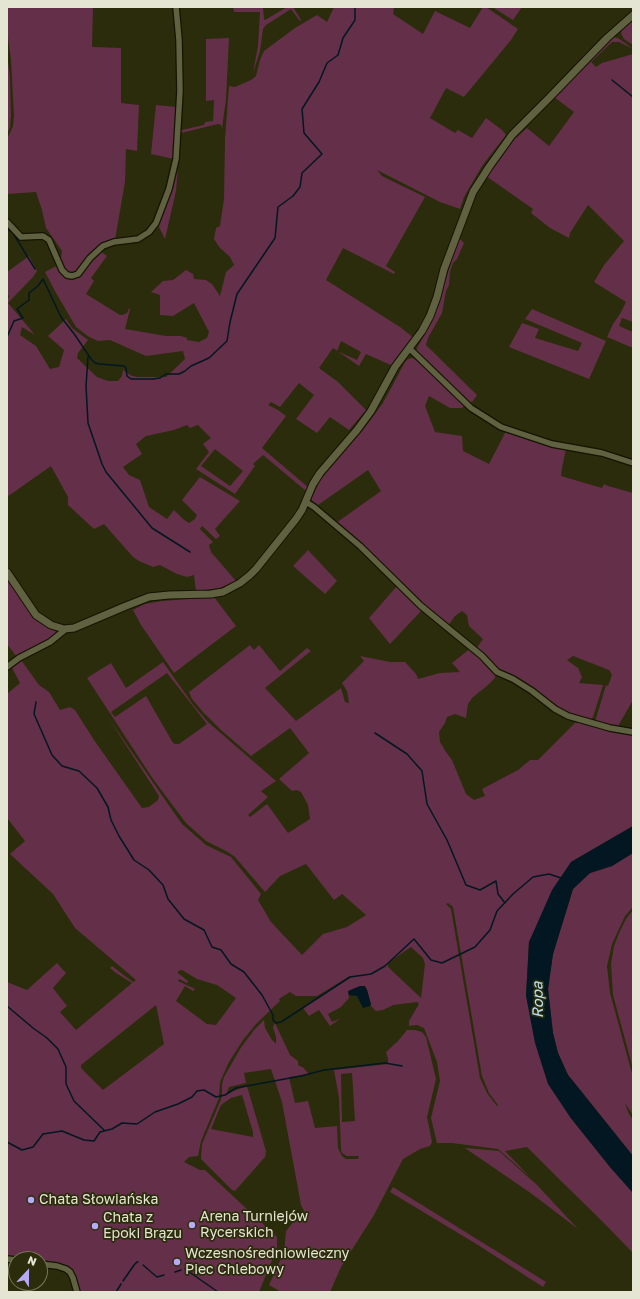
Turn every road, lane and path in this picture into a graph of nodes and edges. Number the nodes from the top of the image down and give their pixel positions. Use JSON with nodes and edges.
{"nodes":[{"id":1,"x":176,"y":7,"type":"edge"},
{"id":2,"x":633,"y":15,"type":"edge"},
{"id":3,"x":7,"y":222,"type":"edge"},
{"id":4,"x":409,"y":348,"type":"junction"},
{"id":5,"x":633,"y":463,"type":"edge"},
{"id":6,"x":306,"y":502,"type":"junction"},
{"id":7,"x":7,"y":572,"type":"edge"},
{"id":8,"x":66,"y":629,"type":"junction"},
{"id":9,"x":7,"y":666,"type":"edge"},
{"id":10,"x":633,"y":732,"type":"edge"},
{"id":11,"x":48,"y":1265,"type":"edge"},
{"id":12,"x":77,"y":1292,"type":"edge"}],
"edges":[{"from":1,"to":3,"type":"street"},
{"from":2,"to":4,"type":"street"},
{"from":4,"to":5,"type":"street"},
{"from":4,"to":6,"type":"street"},
{"from":6,"to":8,"type":"street"},
{"from":6,"to":10,"type":"street"},
{"from":7,"to":8,"type":"street"},
{"from":8,"to":9,"type":"street"},
{"from":11,"to":12,"type":"street"}]}
